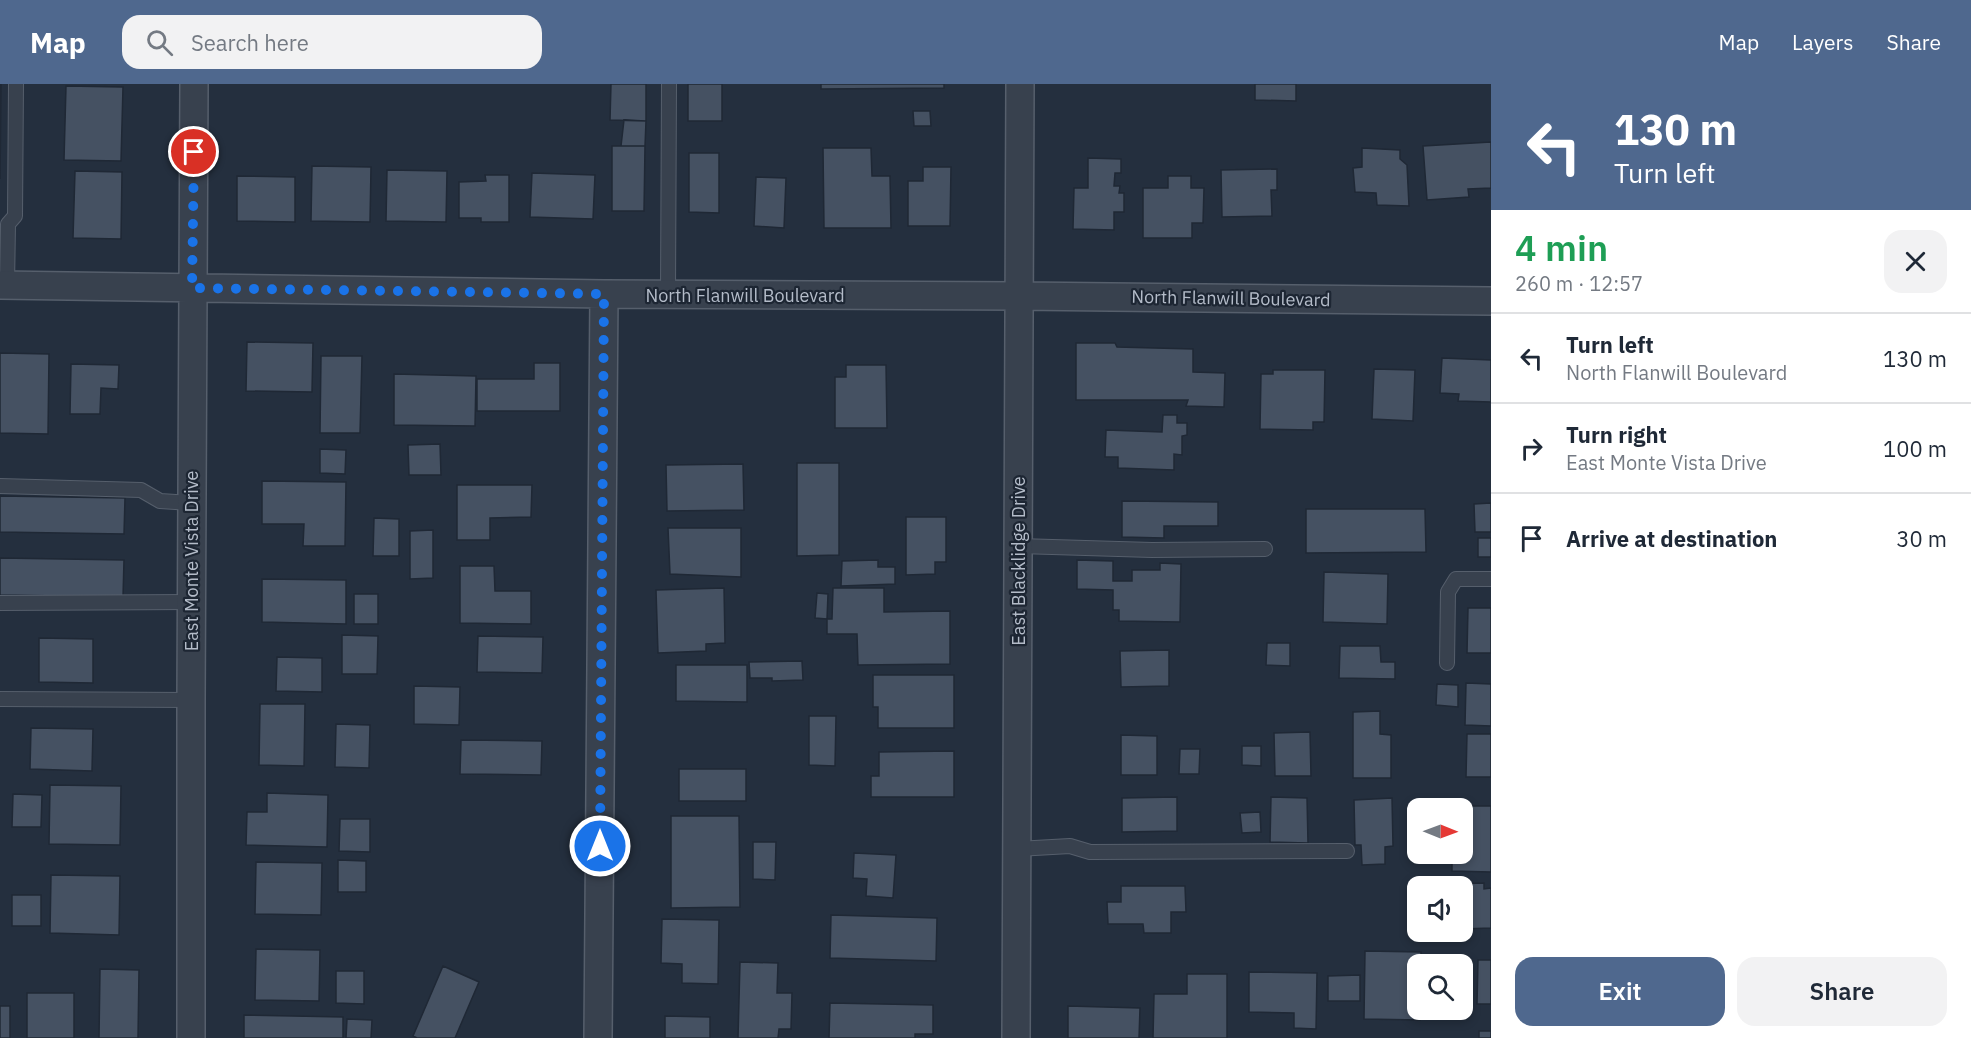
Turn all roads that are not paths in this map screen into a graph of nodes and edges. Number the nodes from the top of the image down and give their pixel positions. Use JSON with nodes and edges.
{"nodes":[{"id":1,"x":16,"y":84,"type":"edge"},
{"id":2,"x":194,"y":84,"type":"edge"},
{"id":3,"x":669,"y":84,"type":"edge"},
{"id":4,"x":1020,"y":84,"type":"edge"},
{"id":5,"x":3,"y":285,"type":"edge"},
{"id":6,"x":192,"y":288,"type":"junction"},
{"id":7,"x":604,"y":294,"type":"junction"},
{"id":8,"x":668,"y":294,"type":"junction"},
{"id":9,"x":1020,"y":296,"type":"junction"},
{"id":10,"x":1491,"y":301,"type":"edge"},
{"id":11,"x":0,"y":486,"type":"edge"},
{"id":12,"x":191,"y":503,"type":"junction"},
{"id":13,"x":1018,"y":546,"type":"junction"},
{"id":14,"x":1266,"y":549,"type":"dead end"},
{"id":15,"x":1491,"y":579,"type":"edge"},
{"id":16,"x":191,"y":602,"type":"junction"},
{"id":17,"x":0,"y":603,"type":"edge"},
{"id":18,"x":1447,"y":663,"type":"dead end"},
{"id":19,"x":0,"y":699,"type":"edge"},
{"id":20,"x":191,"y":700,"type":"junction"},
{"id":21,"x":1017,"y":849,"type":"junction"},
{"id":22,"x":1347,"y":851,"type":"dead end"},
{"id":23,"x":191,"y":1038,"type":"edge"},
{"id":24,"x":598,"y":1038,"type":"edge"},
{"id":25,"x":1016,"y":1038,"type":"edge"}],
"edges":[{"from":1,"to":5,"type":"lane"},
{"from":2,"to":6,"type":"street","name":"East Monte Vista Drive"},
{"from":3,"to":8,"type":"lane"},
{"from":4,"to":9,"type":"street","name":"East Blacklidge Drive"},
{"from":5,"to":6,"type":"street","name":"North Flanwill Boulevard"},
{"from":6,"to":7,"type":"street","name":"North Flanwill Boulevard"},
{"from":6,"to":12,"type":"street","name":"East Monte Vista Drive"},
{"from":7,"to":8,"type":"street","name":"North Flanwill Boulevard"},
{"from":7,"to":24,"type":"street"},
{"from":8,"to":9,"type":"street","name":"North Flanwill Boulevard"},
{"from":9,"to":10,"type":"street","name":"North Flanwill Boulevard"},
{"from":9,"to":13,"type":"street","name":"East Blacklidge Drive"},
{"from":11,"to":12,"type":"lane"},
{"from":12,"to":16,"type":"street","name":"East Monte Vista Drive"},
{"from":13,"to":14,"type":"lane"},
{"from":13,"to":21,"type":"street","name":"East Blacklidge Drive"},
{"from":15,"to":18,"type":"lane"},
{"from":16,"to":17,"type":"lane"},
{"from":16,"to":20,"type":"street","name":"East Monte Vista Drive"},
{"from":19,"to":20,"type":"lane"},
{"from":20,"to":23,"type":"street","name":"East Monte Vista Drive"},
{"from":21,"to":22,"type":"lane"},
{"from":21,"to":25,"type":"street","name":"East Blacklidge Drive"}]}
